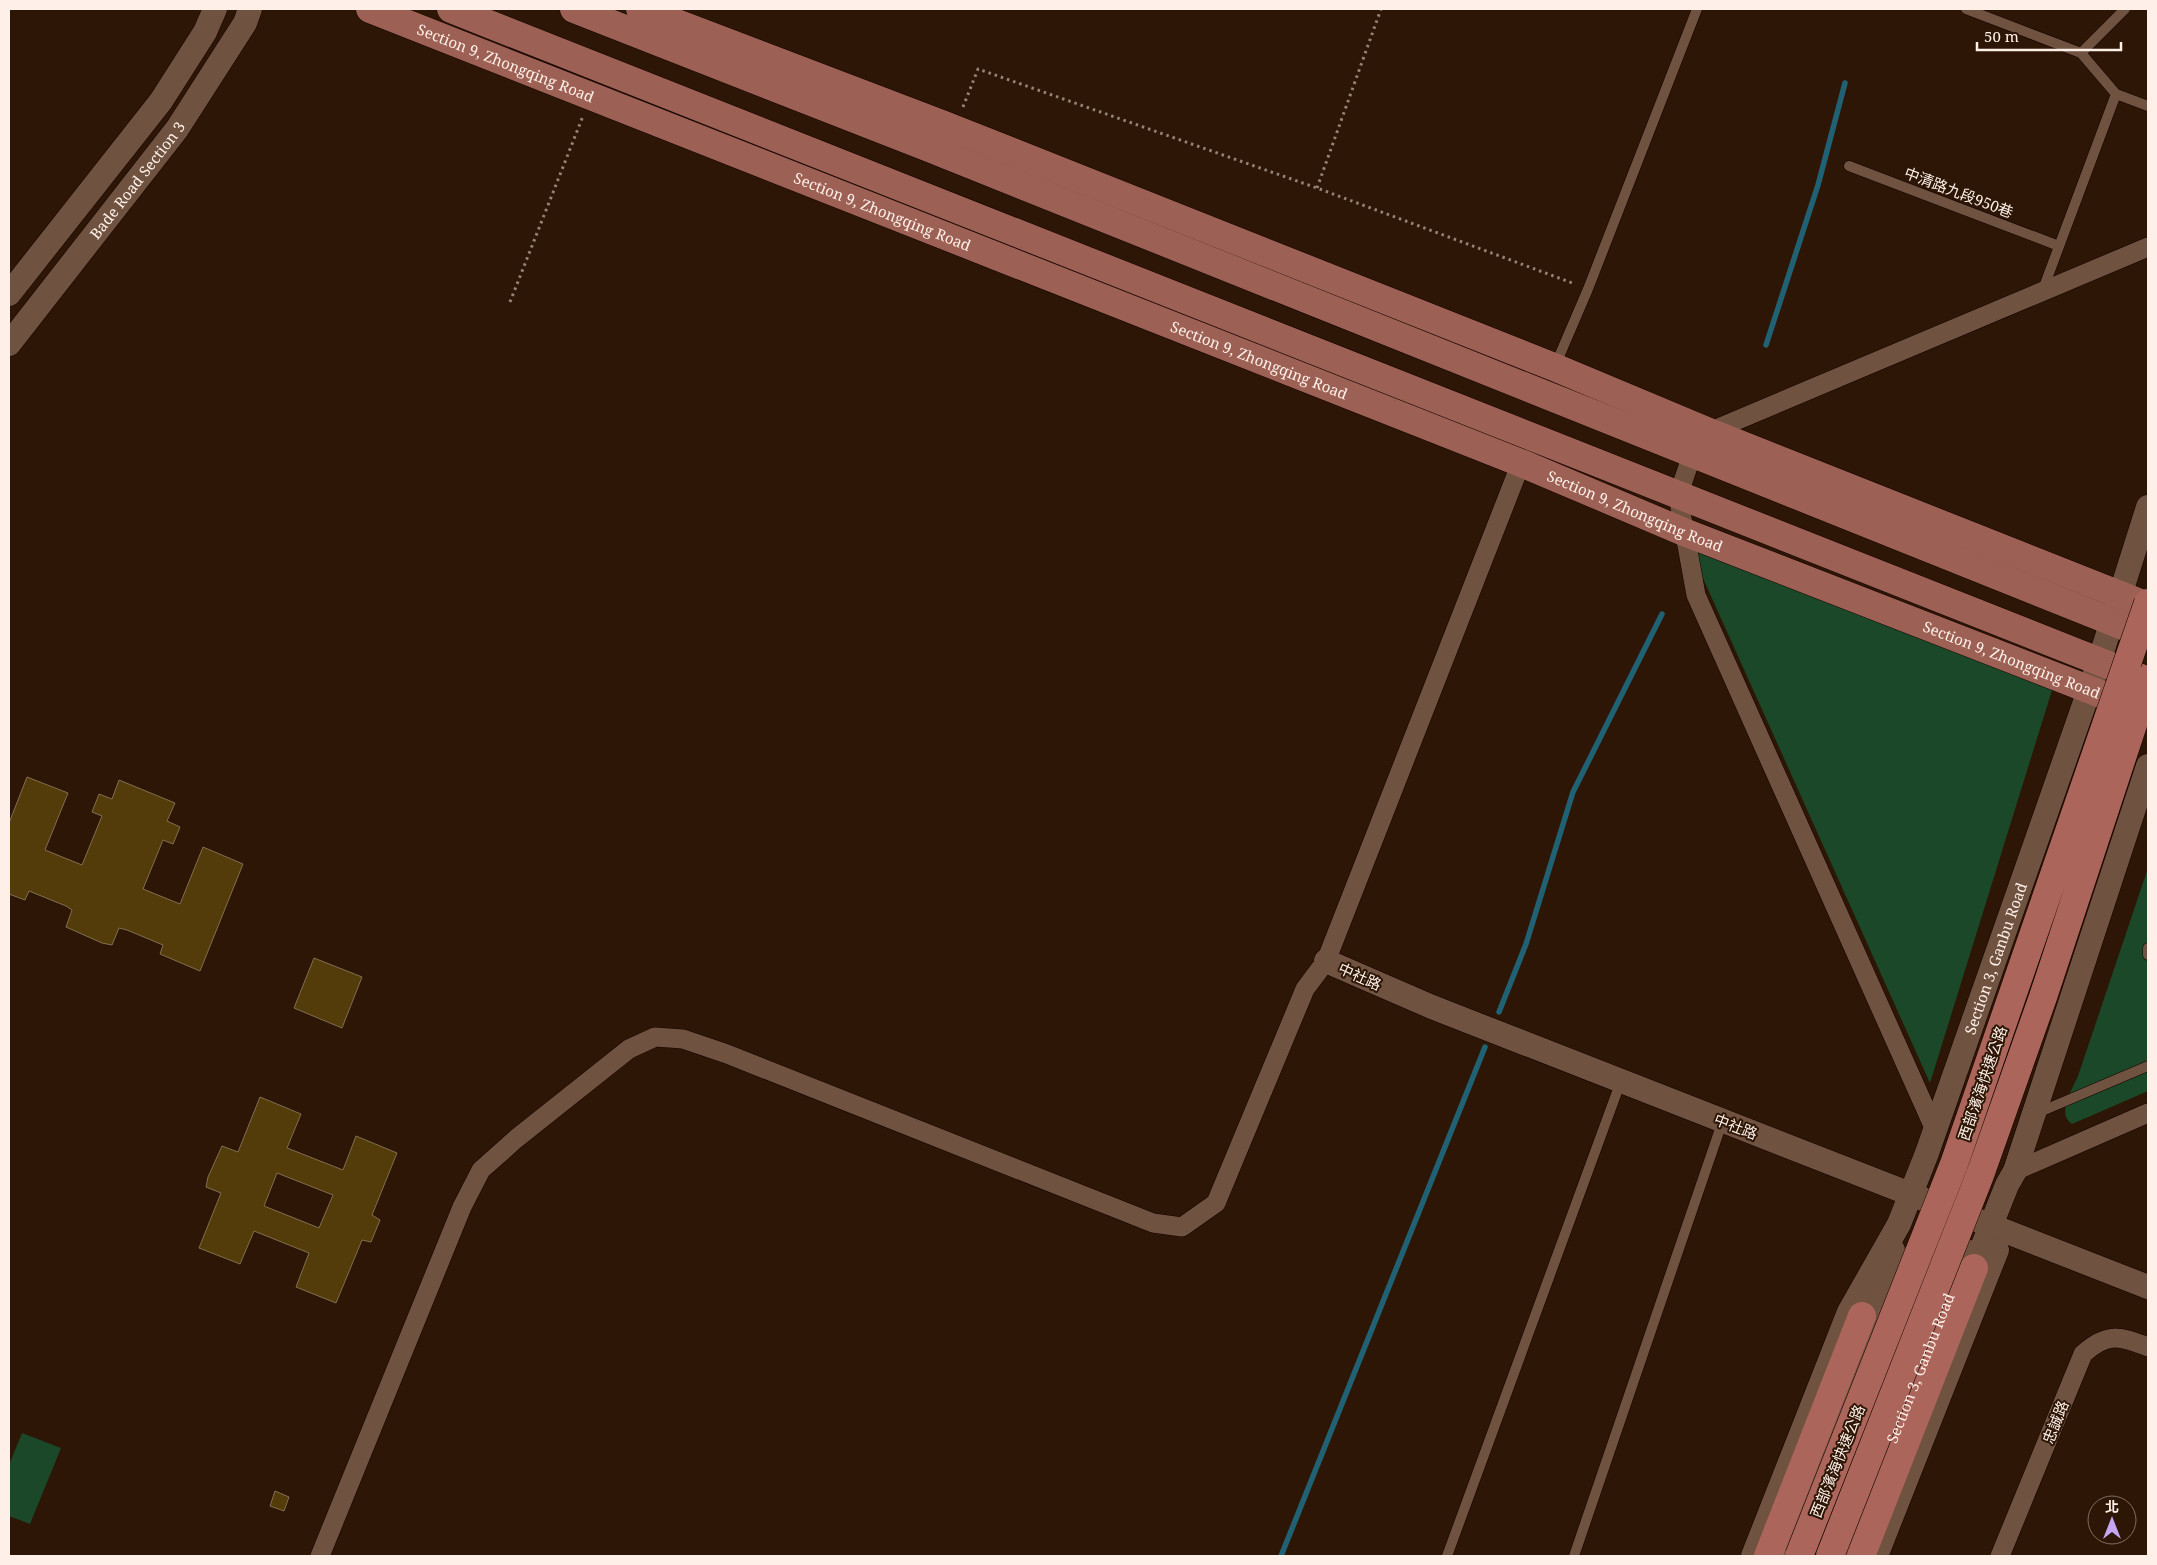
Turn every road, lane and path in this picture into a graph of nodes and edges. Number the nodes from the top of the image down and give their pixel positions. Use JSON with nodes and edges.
{"nodes":[{"id":1,"x":215,"y":9,"type":"edge"},
{"id":2,"x":250,"y":9,"type":"edge"},
{"id":3,"x":370,"y":9,"type":"edge"},
{"id":4,"x":451,"y":9,"type":"edge"},
{"id":5,"x":574,"y":9,"type":"edge"},
{"id":6,"x":640,"y":9,"type":"edge"},
{"id":7,"x":1381,"y":9,"type":"edge"},
{"id":8,"x":1697,"y":9,"type":"edge"},
{"id":9,"x":1966,"y":9,"type":"edge"},
{"id":10,"x":2125,"y":9,"type":"edge"},
{"id":11,"x":2081,"y":53,"type":"junction"},
{"id":12,"x":2116,"y":94,"type":"junction"},
{"id":13,"x":591,"y":96,"type":"junction"},
{"id":14,"x":2148,"y":106,"type":"edge"},
{"id":15,"x":955,"y":129,"type":"junction"},
{"id":16,"x":1849,"y":166,"type":"dead end"},
{"id":17,"x":1317,"y":188,"type":"junction"},
{"id":18,"x":2059,"y":246,"type":"junction"},
{"id":19,"x":2148,"y":247,"type":"edge"},
{"id":20,"x":1588,"y":289,"type":"junction"},
{"id":21,"x":2041,"y":292,"type":"junction"},
{"id":22,"x":9,"y":294,"type":"edge"},
{"id":23,"x":510,"y":302,"type":"dead end"},
{"id":24,"x":9,"y":344,"type":"edge"},
{"id":25,"x":1554,"y":367,"type":"junction"},
{"id":26,"x":1709,"y":432,"type":"junction"},
{"id":27,"x":1692,"y":455,"type":"junction"},
{"id":28,"x":1521,"y":463,"type":"junction"},
{"id":29,"x":1678,"y":496,"type":"junction"},
{"id":30,"x":2148,"y":507,"type":"edge"},
{"id":31,"x":1684,"y":532,"type":"junction"},
{"id":32,"x":2121,"y":596,"type":"junction"},
{"id":33,"x":2148,"y":605,"type":"edge"},
{"id":34,"x":2113,"y":622,"type":"junction"},
{"id":35,"x":2148,"y":636,"type":"edge"},
{"id":36,"x":2099,"y":662,"type":"junction"},
{"id":37,"x":2148,"y":680,"type":"edge"},
{"id":38,"x":2089,"y":690,"type":"junction"},
{"id":39,"x":2148,"y":712,"type":"edge"},
{"id":40,"x":2148,"y":766,"type":"edge"},
{"id":41,"x":2148,"y":948,"type":"edge"},
{"id":42,"x":2148,"y":956,"type":"edge"},
{"id":43,"x":1326,"y":961,"type":"junction"},
{"id":44,"x":2148,"y":1066,"type":"edge"},
{"id":45,"x":1621,"y":1081,"type":"junction"},
{"id":46,"x":2148,"y":1113,"type":"edge"},
{"id":47,"x":2034,"y":1114,"type":"junction"},
{"id":48,"x":1723,"y":1120,"type":"junction"},
{"id":49,"x":1935,"y":1130,"type":"junction"},
{"id":50,"x":2011,"y":1178,"type":"junction"},
{"id":51,"x":1911,"y":1193,"type":"junction"},
{"id":52,"x":1899,"y":1224,"type":"junction"},
{"id":53,"x":1992,"y":1225,"type":"junction"},
{"id":54,"x":1974,"y":1268,"type":"joint"},
{"id":55,"x":2148,"y":1287,"type":"edge"},
{"id":56,"x":1862,"y":1316,"type":"joint"},
{"id":57,"x":2148,"y":1347,"type":"edge"},
{"id":58,"x":320,"y":1556,"type":"edge"},
{"id":59,"x":1447,"y":1556,"type":"edge"},
{"id":60,"x":1574,"y":1556,"type":"edge"},
{"id":61,"x":1753,"y":1556,"type":"edge"},
{"id":62,"x":1768,"y":1556,"type":"edge"},
{"id":63,"x":1784,"y":1556,"type":"edge"},
{"id":64,"x":1799,"y":1556,"type":"edge"},
{"id":65,"x":1830,"y":1556,"type":"edge"},
{"id":66,"x":1846,"y":1556,"type":"edge"},
{"id":67,"x":1861,"y":1556,"type":"edge"},
{"id":68,"x":1876,"y":1556,"type":"edge"},
{"id":69,"x":2000,"y":1556,"type":"edge"}],
"edges":[{"from":1,"to":22,"type":"street","name":"Bade Road Section 3"},
{"from":2,"to":24,"type":"street","name":"Bade Road Section 3"},
{"from":3,"to":13,"type":"main road","name":"Section 9, Zhongqing Road"},
{"from":4,"to":29,"type":"main road","name":"Section 9, Zhongqing Road"},
{"from":5,"to":27,"type":"main road"},
{"from":6,"to":15,"type":"main road"},
{"from":7,"to":17,"type":"path"},
{"from":8,"to":20,"type":"lane"},
{"from":9,"to":11,"type":"lane"},
{"from":10,"to":11,"type":"lane"},
{"from":11,"to":12,"type":"lane"},
{"from":12,"to":14,"type":"lane"},
{"from":12,"to":18,"type":"lane"},
{"from":13,"to":23,"type":"path"},
{"from":13,"to":28,"type":"main road","name":"Section 9, Zhongqing Road"},
{"from":15,"to":17,"type":"path"},
{"from":15,"to":25,"type":"main road"},
{"from":16,"to":18,"type":"lane","name":"中清路九段950巷"},
{"from":17,"to":20,"type":"path"},
{"from":18,"to":21,"type":"lane"},
{"from":19,"to":21,"type":"street"},
{"from":20,"to":25,"type":"lane"},
{"from":21,"to":26,"type":"street"},
{"from":25,"to":26,"type":"main road"},
{"from":26,"to":27,"type":"street"},
{"from":26,"to":32,"type":"main road"},
{"from":27,"to":29,"type":"street"},
{"from":27,"to":34,"type":"main road"},
{"from":28,"to":31,"type":"main road","name":"Section 9, Zhongqing Road"},
{"from":28,"to":43,"type":"street"},
{"from":29,"to":31,"type":"street"},
{"from":29,"to":36,"type":"main road","name":"Section 9, Zhongqing Road"},
{"from":30,"to":32,"type":"street","name":"Section 3, Ganbu Road"},
{"from":31,"to":38,"type":"main road","name":"Section 9, Zhongqing Road"},
{"from":31,"to":49,"type":"street"},
{"from":32,"to":33,"type":"main road"},
{"from":32,"to":34,"type":"street","name":"Section 3, Ganbu Road"},
{"from":33,"to":64,"type":"highway","name":"西部濱海快速公路","bridge":true},
{"from":34,"to":35,"type":"main road"},
{"from":34,"to":36,"type":"street","name":"Section 3, Ganbu Road"},
{"from":36,"to":37,"type":"main road","name":"Section 9, Zhongqing Road"},
{"from":36,"to":38,"type":"street","name":"Section 3, Ganbu Road"},
{"from":37,"to":65,"type":"highway","name":"西部濱海快速公路","bridge":true},
{"from":38,"to":39,"type":"main road","name":"Section 9, Zhongqing Road"},
{"from":38,"to":49,"type":"street","name":"Section 3, Ganbu Road"},
{"from":40,"to":47,"type":"street","name":"Section 3, Ganbu Road"},
{"from":41,"to":42,"type":"lane"},
{"from":43,"to":45,"type":"street","name":"中社路"},
{"from":43,"to":58,"type":"street"},
{"from":44,"to":47,"type":"lane"},
{"from":45,"to":48,"type":"street","name":"中社路"},
{"from":45,"to":59,"type":"lane"},
{"from":46,"to":50,"type":"street"},
{"from":47,"to":50,"type":"street","name":"Section 3, Ganbu Road"},
{"from":48,"to":51,"type":"street","name":"中社路"},
{"from":48,"to":60,"type":"lane"},
{"from":49,"to":51,"type":"street","name":"Section 3, Ganbu Road"},
{"from":50,"to":53,"type":"street","name":"Section 3, Ganbu Road"},
{"from":51,"to":52,"type":"street","name":"Section 3, Ganbu Road"},
{"from":51,"to":53,"type":"street","name":"中社路"},
{"from":52,"to":56,"type":"street","name":"Section 3, Ganbu Road"},
{"from":52,"to":61,"type":"street","name":"Section 3, Ganbu Road"},
{"from":52,"to":63,"type":"street","name":"Section 3, Ganbu Road"},
{"from":53,"to":54,"type":"street","name":"Section 3, Ganbu Road"},
{"from":53,"to":55,"type":"street","name":"中社路"},
{"from":53,"to":66,"type":"street","name":"Section 3, Ganbu Road"},
{"from":53,"to":68,"type":"street","name":"Section 3, Ganbu Road"},
{"from":54,"to":67,"type":"highway"},
{"from":56,"to":62,"type":"highway"},
{"from":57,"to":69,"type":"street","name":"忠誠路"}]}
